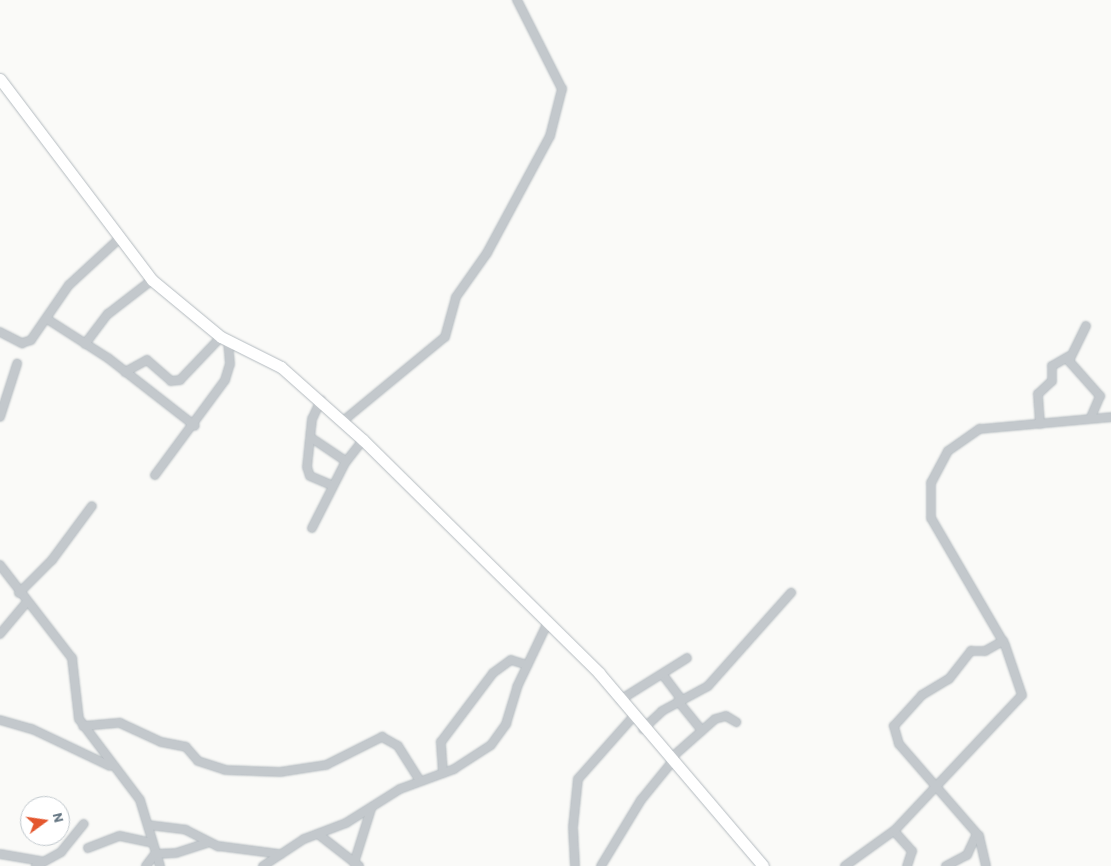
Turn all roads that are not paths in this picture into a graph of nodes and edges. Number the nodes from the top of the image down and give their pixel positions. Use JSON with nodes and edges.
{"nodes":[{"id":1,"x":517,"y":0,"type":"edge"},
{"id":2,"x":0,"y":79,"type":"edge"},
{"id":3,"x":120,"y":238,"type":"junction"},
{"id":4,"x":152,"y":280,"type":"junction"},
{"id":5,"x":47,"y":319,"type":"junction"},
{"id":6,"x":1086,"y":326,"type":"dead end"},
{"id":7,"x":0,"y":332,"type":"edge"},
{"id":8,"x":225,"y":339,"type":"junction"},
{"id":9,"x":85,"y":344,"type":"junction"},
{"id":10,"x":1069,"y":356,"type":"junction"},
{"id":11,"x":17,"y":364,"type":"dead end"},
{"id":12,"x":125,"y":372,"type":"junction"},
{"id":13,"x":321,"y":400,"type":"junction"},
{"id":14,"x":0,"y":417,"type":"edge"},
{"id":15,"x":1091,"y":417,"type":"junction"},
{"id":16,"x":1111,"y":417,"type":"edge"},
{"id":17,"x":343,"y":421,"type":"junction"},
{"id":18,"x":1040,"y":424,"type":"junction"},
{"id":19,"x":195,"y":426,"type":"junction"},
{"id":20,"x":312,"y":439,"type":"junction"},
{"id":21,"x":363,"y":440,"type":"junction"},
{"id":22,"x":346,"y":461,"type":"junction"},
{"id":23,"x":155,"y":475,"type":"dead end"},
{"id":24,"x":334,"y":486,"type":"junction"},
{"id":25,"x":92,"y":506,"type":"dead end"},
{"id":26,"x":312,"y":528,"type":"dead end"},
{"id":27,"x":0,"y":565,"type":"edge"},
{"id":28,"x":791,"y":592,"type":"dead end"},
{"id":29,"x":19,"y":593,"type":"junction"},
{"id":30,"x":26,"y":603,"type":"junction"},
{"id":31,"x":548,"y":622,"type":"junction"},
{"id":32,"x":0,"y":634,"type":"edge"},
{"id":33,"x":1003,"y":641,"type":"junction"},
{"id":34,"x":687,"y":658,"type":"dead end"},
{"id":35,"x":527,"y":665,"type":"junction"},
{"id":36,"x":662,"y":675,"type":"junction"},
{"id":37,"x":620,"y":700,"type":"junction"},
{"id":38,"x":679,"y":700,"type":"junction"},
{"id":39,"x":633,"y":718,"type":"junction"},
{"id":40,"x":0,"y":720,"type":"edge"},
{"id":41,"x":736,"y":722,"type":"dead end"},
{"id":42,"x":83,"y":726,"type":"junction"},
{"id":43,"x":644,"y":729,"type":"junction"},
{"id":44,"x":702,"y":731,"type":"junction"},
{"id":45,"x":671,"y":761,"type":"junction"},
{"id":46,"x":110,"y":766,"type":"junction"},
{"id":47,"x":443,"y":773,"type":"junction"},
{"id":48,"x":420,"y":781,"type":"junction"},
{"id":49,"x":934,"y":784,"type":"junction"},
{"id":50,"x":371,"y":809,"type":"junction"},
{"id":51,"x":84,"y":824,"type":"dead end"},
{"id":52,"x":148,"y":825,"type":"junction"},
{"id":53,"x":894,"y":831,"type":"junction"},
{"id":54,"x":318,"y":834,"type":"junction"},
{"id":55,"x":978,"y":834,"type":"junction"},
{"id":56,"x":152,"y":843,"type":"junction"},
{"id":57,"x":206,"y":843,"type":"junction"},
{"id":58,"x":88,"y":848,"type":"dead end"},
{"id":59,"x":0,"y":854,"type":"edge"},
{"id":60,"x":155,"y":854,"type":"junction"},
{"id":61,"x":280,"y":854,"type":"junction"},
{"id":62,"x":38,"y":863,"type":"edge"},
{"id":63,"x":357,"y":864,"type":"edge"},
{"id":64,"x":146,"y":866,"type":"edge"},
{"id":65,"x":160,"y":866,"type":"edge"},
{"id":66,"x":262,"y":866,"type":"edge"},
{"id":67,"x":575,"y":866,"type":"edge"},
{"id":68,"x":601,"y":866,"type":"edge"},
{"id":69,"x":763,"y":866,"type":"edge"},
{"id":70,"x":845,"y":866,"type":"edge"},
{"id":71,"x":907,"y":866,"type":"edge"},
{"id":72,"x":946,"y":866,"type":"edge"},
{"id":73,"x":986,"y":866,"type":"edge"}],
"edges":[{"from":1,"to":17,"type":"street"},
{"from":2,"to":3,"type":"street"},
{"from":3,"to":4,"type":"street"},
{"from":3,"to":5,"type":"street"},
{"from":4,"to":8,"type":"street"},
{"from":4,"to":9,"type":"street"},
{"from":5,"to":7,"type":"street"},
{"from":5,"to":9,"type":"street"},
{"from":6,"to":10,"type":"street"},
{"from":8,"to":12,"type":"street"},
{"from":8,"to":13,"type":"street"},
{"from":8,"to":19,"type":"street"},
{"from":9,"to":12,"type":"street"},
{"from":10,"to":15,"type":"street"},
{"from":10,"to":18,"type":"street"},
{"from":11,"to":14,"type":"street"},
{"from":12,"to":19,"type":"street"},
{"from":13,"to":17,"type":"street"},
{"from":13,"to":20,"type":"street"},
{"from":15,"to":16,"type":"street"},
{"from":15,"to":18,"type":"street"},
{"from":17,"to":21,"type":"street"},
{"from":18,"to":33,"type":"street"},
{"from":19,"to":23,"type":"street"},
{"from":20,"to":22,"type":"street"},
{"from":20,"to":24,"type":"street"},
{"from":21,"to":22,"type":"street"},
{"from":21,"to":31,"type":"street"},
{"from":22,"to":24,"type":"street"},
{"from":24,"to":26,"type":"street"},
{"from":25,"to":29,"type":"street"},
{"from":27,"to":29,"type":"street"},
{"from":28,"to":38,"type":"street"},
{"from":29,"to":30,"type":"street"},
{"from":30,"to":32,"type":"street"},
{"from":30,"to":42,"type":"street"},
{"from":31,"to":35,"type":"street"},
{"from":31,"to":37,"type":"street"},
{"from":33,"to":49,"type":"street"},
{"from":33,"to":49,"type":"street"},
{"from":34,"to":36,"type":"street"},
{"from":35,"to":47,"type":"street"},
{"from":35,"to":47,"type":"street"},
{"from":36,"to":37,"type":"street"},
{"from":36,"to":38,"type":"street"},
{"from":37,"to":39,"type":"street"},
{"from":38,"to":43,"type":"street"},
{"from":38,"to":44,"type":"street"},
{"from":39,"to":43,"type":"street"},
{"from":39,"to":67,"type":"street"},
{"from":40,"to":46,"type":"street"},
{"from":41,"to":44,"type":"street"},
{"from":42,"to":46,"type":"street"},
{"from":42,"to":48,"type":"street"},
{"from":43,"to":45,"type":"street"},
{"from":44,"to":45,"type":"street"},
{"from":45,"to":68,"type":"street"},
{"from":45,"to":69,"type":"street"},
{"from":46,"to":52,"type":"street"},
{"from":47,"to":48,"type":"street"},
{"from":48,"to":50,"type":"street"},
{"from":49,"to":53,"type":"street"},
{"from":49,"to":55,"type":"street"},
{"from":50,"to":54,"type":"street"},
{"from":50,"to":63,"type":"street"},
{"from":51,"to":62,"type":"street"},
{"from":52,"to":56,"type":"street"},
{"from":52,"to":57,"type":"street"},
{"from":53,"to":70,"type":"street"},
{"from":53,"to":71,"type":"street"},
{"from":54,"to":61,"type":"street"},
{"from":54,"to":63,"type":"street"},
{"from":55,"to":72,"type":"street"},
{"from":55,"to":73,"type":"street"},
{"from":56,"to":58,"type":"street"},
{"from":56,"to":60,"type":"street"},
{"from":57,"to":60,"type":"street"},
{"from":57,"to":61,"type":"street"},
{"from":59,"to":62,"type":"street"},
{"from":60,"to":64,"type":"street"},
{"from":60,"to":65,"type":"street"},
{"from":61,"to":66,"type":"street"}]}
